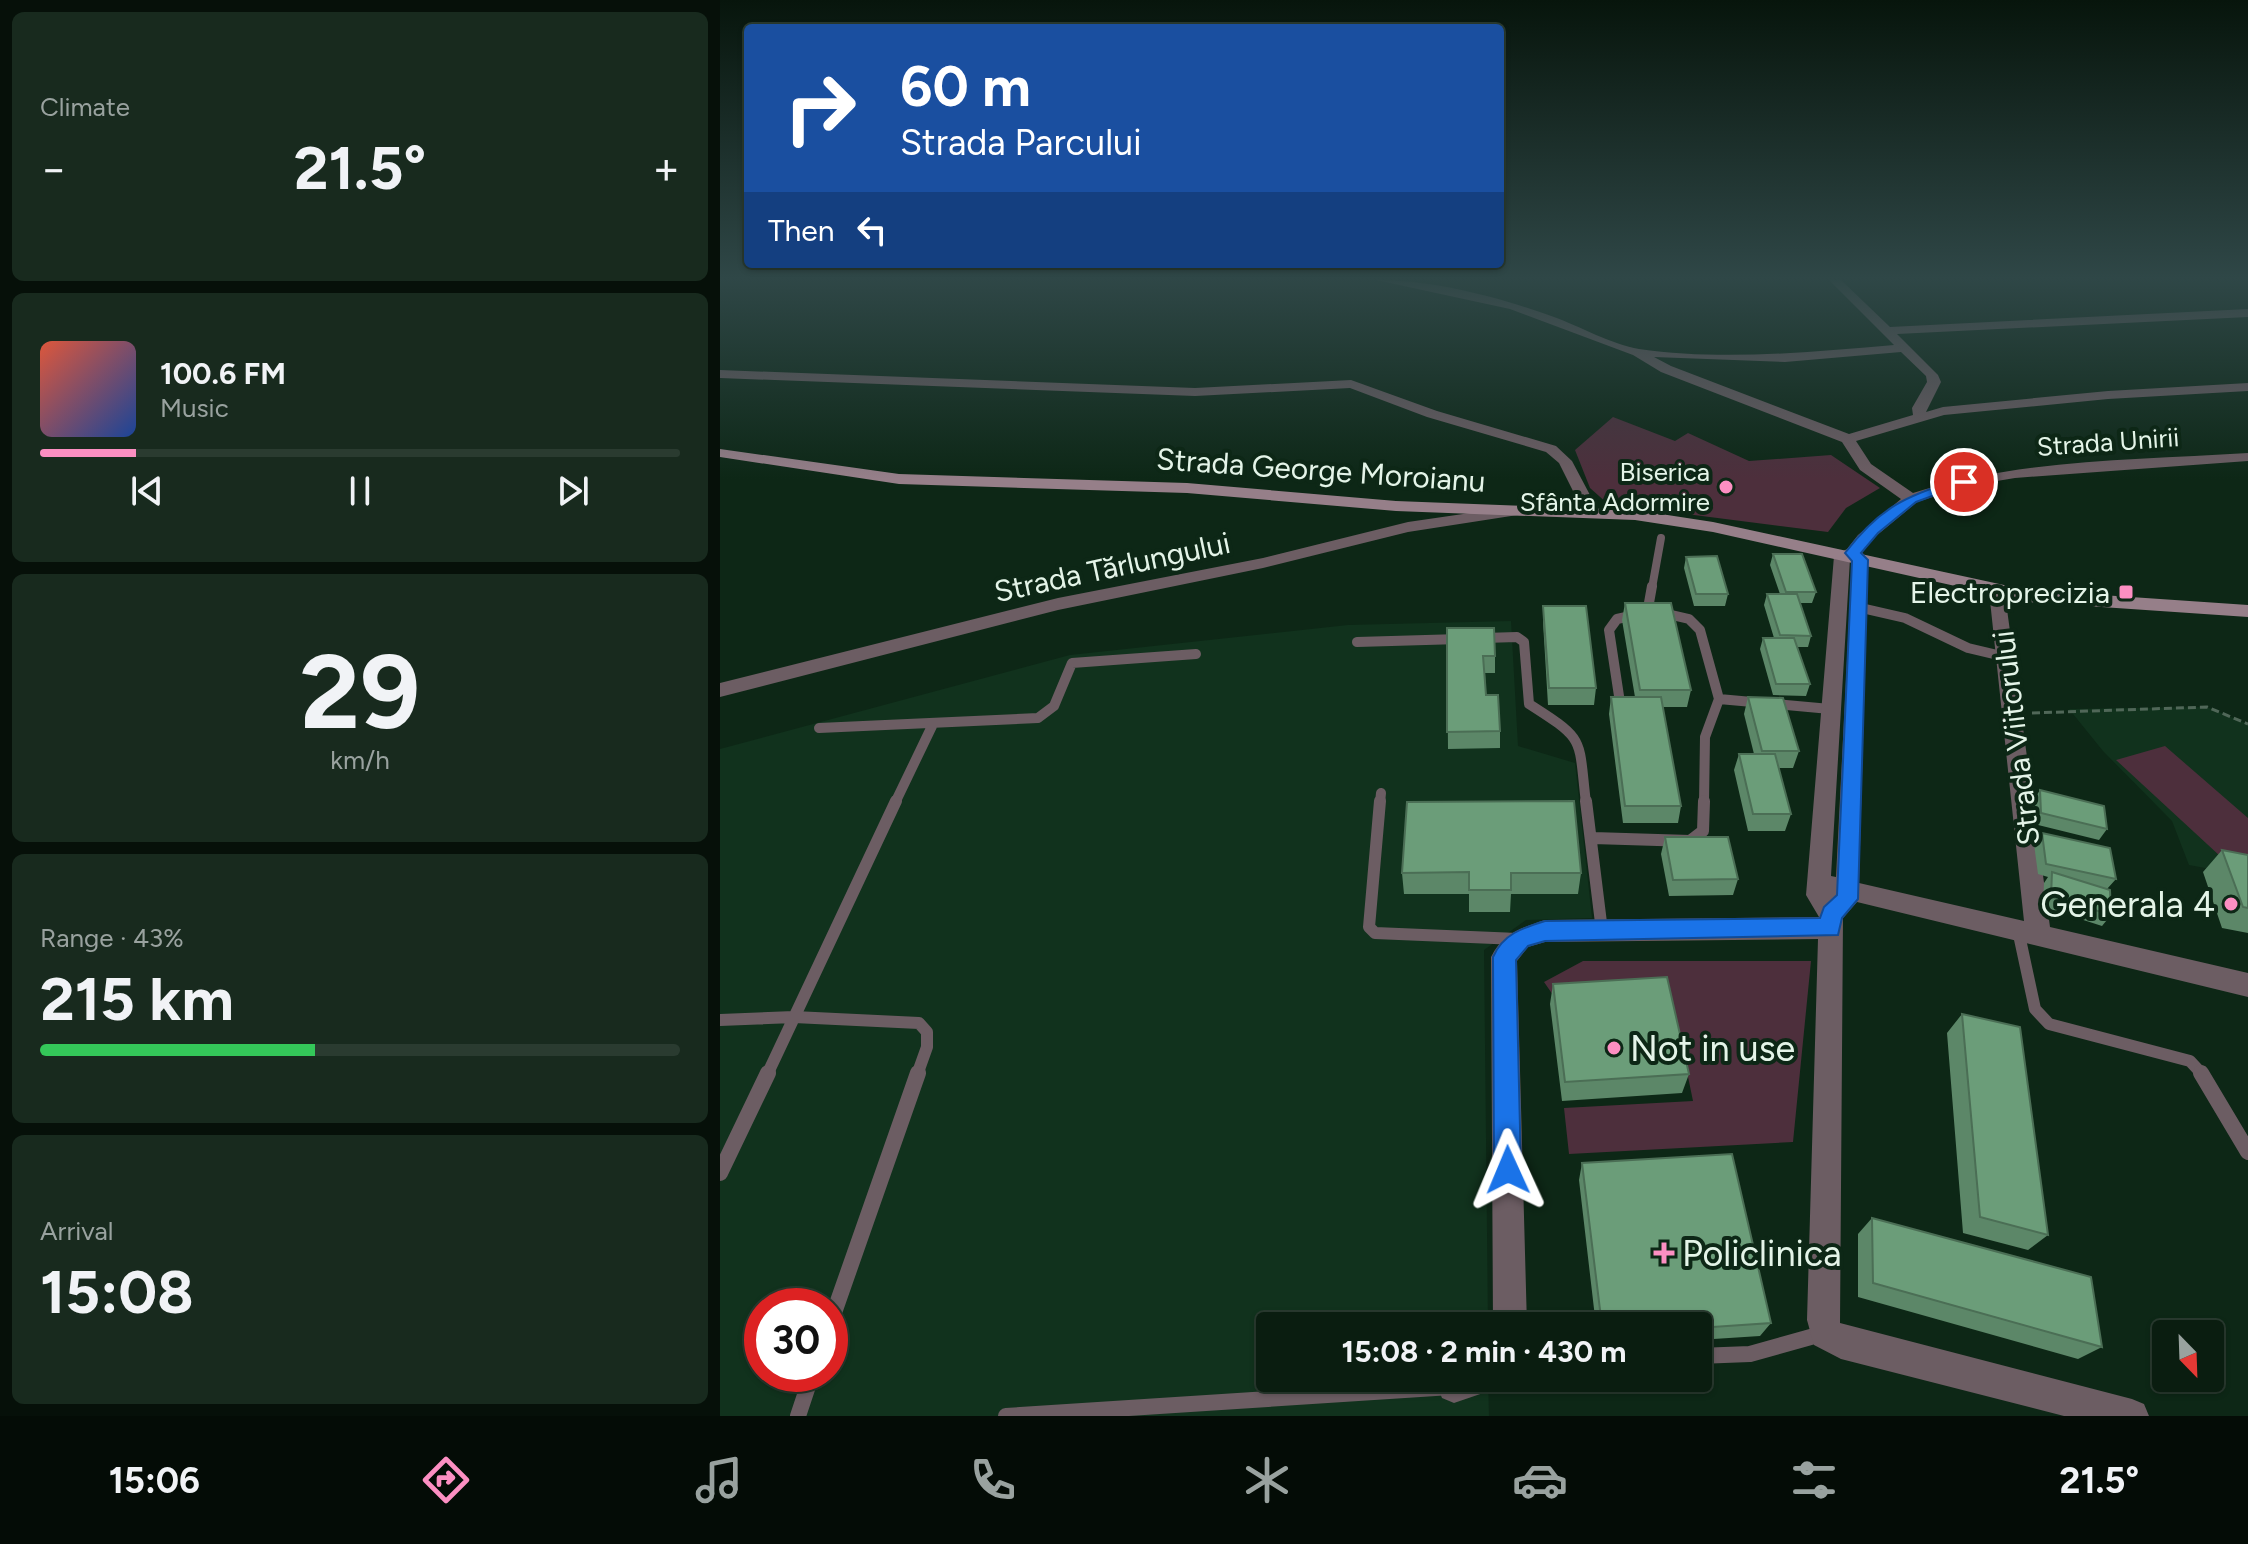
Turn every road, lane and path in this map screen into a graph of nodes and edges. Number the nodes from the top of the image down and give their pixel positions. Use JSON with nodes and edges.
{"nodes":[{"id":1,"x":1621,"y":346,"type":"edge"},
{"id":2,"x":1904,"y":348,"type":"joint"},
{"id":3,"x":1637,"y":352,"type":"junction"},
{"id":4,"x":720,"y":374,"type":"edge"},
{"id":5,"x":2248,"y":387,"type":"edge"},
{"id":6,"x":1920,"y":415,"type":"junction"},
{"id":7,"x":1848,"y":439,"type":"junction"},
{"id":8,"x":720,"y":453,"type":"edge"},
{"id":9,"x":2248,"y":457,"type":"edge"},
{"id":10,"x":1911,"y":499,"type":"junction"},
{"id":11,"x":1518,"y":511,"type":"junction"},
{"id":12,"x":1591,"y":512,"type":"junction"},
{"id":13,"x":1661,"y":538,"type":"dead end"},
{"id":14,"x":1852,"y":558,"type":"junction"},
{"id":15,"x":1998,"y":591,"type":"junction"},
{"id":16,"x":1857,"y":607,"type":"junction"},
{"id":17,"x":2248,"y":611,"type":"edge"},
{"id":18,"x":1647,"y":614,"type":"junction"},
{"id":19,"x":1357,"y":642,"type":"dead end"},
{"id":20,"x":1196,"y":654,"type":"dead end"},
{"id":21,"x":2006,"y":657,"type":"junction"},
{"id":22,"x":720,"y":690,"type":"edge"},
{"id":23,"x":1619,"y":696,"type":"edge"},
{"id":24,"x":1719,"y":699,"type":"junction"},
{"id":25,"x":1830,"y":709,"type":"junction"},
{"id":26,"x":2013,"y":717,"type":"junction"},
{"id":27,"x":933,"y":724,"type":"junction"},
{"id":28,"x":2248,"y":724,"type":"edge"},
{"id":29,"x":819,"y":728,"type":"dead end"},
{"id":30,"x":1381,"y":793,"type":"dead end"},
{"id":31,"x":1593,"y":838,"type":"junction"},
{"id":32,"x":1819,"y":883,"type":"junction"},
{"id":33,"x":1848,"y":890,"type":"junction"},
{"id":34,"x":1831,"y":921,"type":"junction"},
{"id":35,"x":2028,"y":930,"type":"junction"},
{"id":36,"x":1602,"y":931,"type":"junction"},
{"id":37,"x":1520,"y":939,"type":"junction"},
{"id":38,"x":2248,"y":985,"type":"edge"},
{"id":39,"x":794,"y":1017,"type":"junction"},
{"id":40,"x":720,"y":1020,"type":"edge"},
{"id":41,"x":2248,"y":1152,"type":"edge"},
{"id":42,"x":720,"y":1173,"type":"edge"},
{"id":43,"x":843,"y":1288,"type":"edge"},
{"id":44,"x":1510,"y":1312,"type":"edge"},
{"id":45,"x":1826,"y":1333,"type":"junction"},
{"id":46,"x":1712,"y":1355,"type":"edge"},
{"id":47,"x":806,"y":1392,"type":"edge"},
{"id":48,"x":1331,"y":1392,"type":"edge"},
{"id":49,"x":798,"y":1416,"type":"edge"},
{"id":50,"x":1006,"y":1416,"type":"edge"},
{"id":51,"x":2132,"y":1416,"type":"edge"}],
"edges":[{"from":1,"to":3,"type":"street"},
{"from":2,"to":3,"type":"street"},
{"from":2,"to":6,"type":"street"},
{"from":3,"to":7,"type":"street"},
{"from":4,"to":12,"type":"street"},
{"from":5,"to":6,"type":"street"},
{"from":6,"to":7,"type":"street"},
{"from":7,"to":10,"type":"street"},
{"from":8,"to":11,"type":"main road","name":"Strada George Moroianu"},
{"from":9,"to":10,"type":"street","name":"Strada Unirii"},
{"from":10,"to":14,"type":"street","name":"Strada Unirii"},
{"from":11,"to":12,"type":"main road","name":"Strada George Moroianu"},
{"from":11,"to":22,"type":"street","name":"Strada Tărlungului"},
{"from":12,"to":14,"type":"main road","name":"Strada George Moroianu"},
{"from":13,"to":18,"type":"lane"},
{"from":14,"to":15,"type":"main road","name":"Strada George Moroianu"},
{"from":14,"to":16,"type":"street"},
{"from":14,"to":25,"type":"street"},
{"from":15,"to":17,"type":"main road","name":"Strada George Moroianu"},
{"from":15,"to":21,"type":"street","name":"Strada Viitorului"},
{"from":16,"to":21,"type":"lane"},
{"from":16,"to":33,"type":"street"},
{"from":18,"to":23,"type":"lane"},
{"from":18,"to":24,"type":"lane"},
{"from":19,"to":31,"type":"lane"},
{"from":20,"to":27,"type":"lane"},
{"from":21,"to":26,"type":"street","name":"Strada Viitorului"},
{"from":24,"to":25,"type":"lane"},
{"from":24,"to":31,"type":"lane"},
{"from":25,"to":32,"type":"street"},
{"from":26,"to":28,"type":"path"},
{"from":26,"to":35,"type":"street","name":"Strada Viitorului"},
{"from":27,"to":29,"type":"lane"},
{"from":27,"to":39,"type":"lane"},
{"from":30,"to":37,"type":"lane"},
{"from":31,"to":36,"type":"lane"},
{"from":32,"to":33,"type":"street"},
{"from":32,"to":34,"type":"street"},
{"from":33,"to":34,"type":"street"},
{"from":33,"to":35,"type":"street"},
{"from":34,"to":36,"type":"street"},
{"from":34,"to":45,"type":"street"},
{"from":35,"to":38,"type":"street"},
{"from":35,"to":41,"type":"lane"},
{"from":36,"to":37,"type":"street"},
{"from":37,"to":44,"type":"street"},
{"from":39,"to":40,"type":"lane"},
{"from":39,"to":42,"type":"lane"},
{"from":39,"to":43,"type":"lane"},
{"from":45,"to":46,"type":"lane"},
{"from":45,"to":51,"type":"street"},
{"from":47,"to":49,"type":"lane"},
{"from":48,"to":50,"type":"lane"}]}
